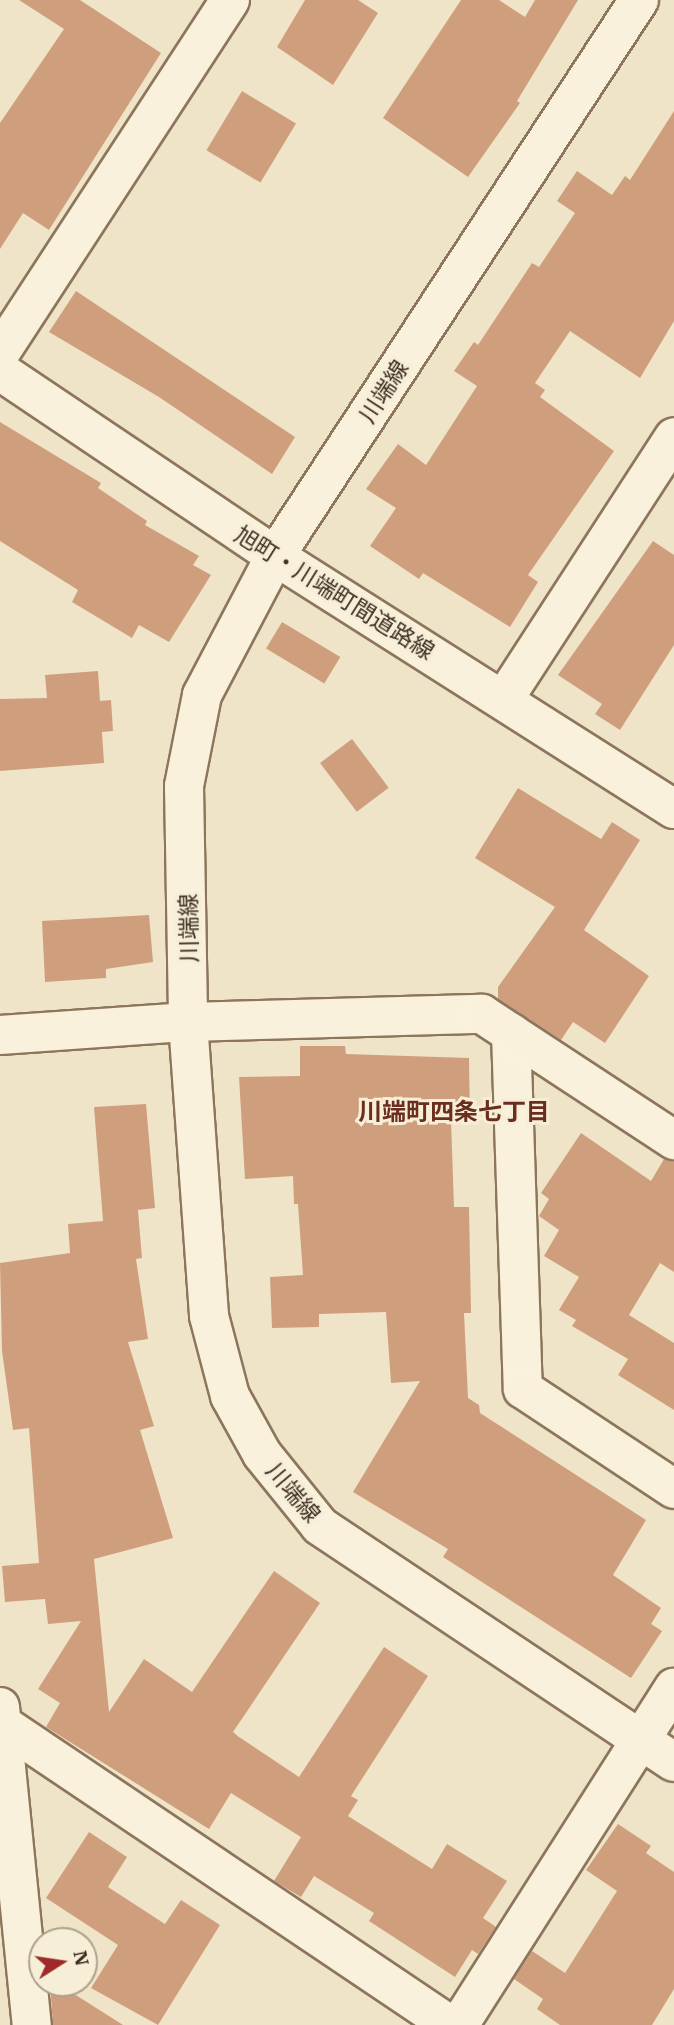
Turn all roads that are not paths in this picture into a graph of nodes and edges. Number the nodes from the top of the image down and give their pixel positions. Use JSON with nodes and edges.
{"nodes":[{"id":1,"x":230,"y":0,"type":"edge"},
{"id":2,"x":639,"y":0,"type":"edge"},
{"id":3,"x":0,"y":353,"type":"edge"},
{"id":4,"x":0,"y":371,"type":"edge"},
{"id":5,"x":674,"y":437,"type":"edge"},
{"id":6,"x":661,"y":484,"type":"edge"},
{"id":7,"x":275,"y":556,"type":"junction"},
{"id":8,"x":504,"y":699,"type":"junction"},
{"id":9,"x":674,"y":809,"type":"edge"},
{"id":10,"x":188,"y":1022,"type":"junction"},
{"id":11,"x":511,"y":1033,"type":"junction"},
{"id":12,"x":0,"y":1035,"type":"edge"},
{"id":13,"x":674,"y":1140,"type":"edge"},
{"id":14,"x":674,"y":1489,"type":"edge"},
{"id":15,"x":674,"y":1688,"type":"edge"},
{"id":16,"x":1,"y":1716,"type":"edge"},
{"id":17,"x":640,"y":1741,"type":"junction"},
{"id":18,"x":674,"y":1762,"type":"edge"},
{"id":19,"x":32,"y":2025,"type":"edge"},
{"id":20,"x":450,"y":2025,"type":"edge"},
{"id":21,"x":459,"y":2025,"type":"edge"}],
"edges":[{"from":1,"to":3,"type":"street"},
{"from":2,"to":7,"type":"street","name":"川端線"},
{"from":4,"to":7,"type":"street","name":"旭町・川端町間道路線"},
{"from":5,"to":6,"type":"street"},
{"from":6,"to":8,"type":"street"},
{"from":7,"to":8,"type":"street","name":"旭町・川端町間道路線"},
{"from":7,"to":10,"type":"street","name":"川端線"},
{"from":8,"to":9,"type":"street","name":"旭町・川端町間道路線"},
{"from":10,"to":11,"type":"street"},
{"from":10,"to":12,"type":"street"},
{"from":10,"to":17,"type":"street","name":"川端線"},
{"from":11,"to":13,"type":"street"},
{"from":11,"to":14,"type":"street"},
{"from":15,"to":17,"type":"street"},
{"from":16,"to":19,"type":"street"},
{"from":16,"to":20,"type":"street"},
{"from":17,"to":18,"type":"street","name":"川端線"},
{"from":17,"to":21,"type":"street"}]}
